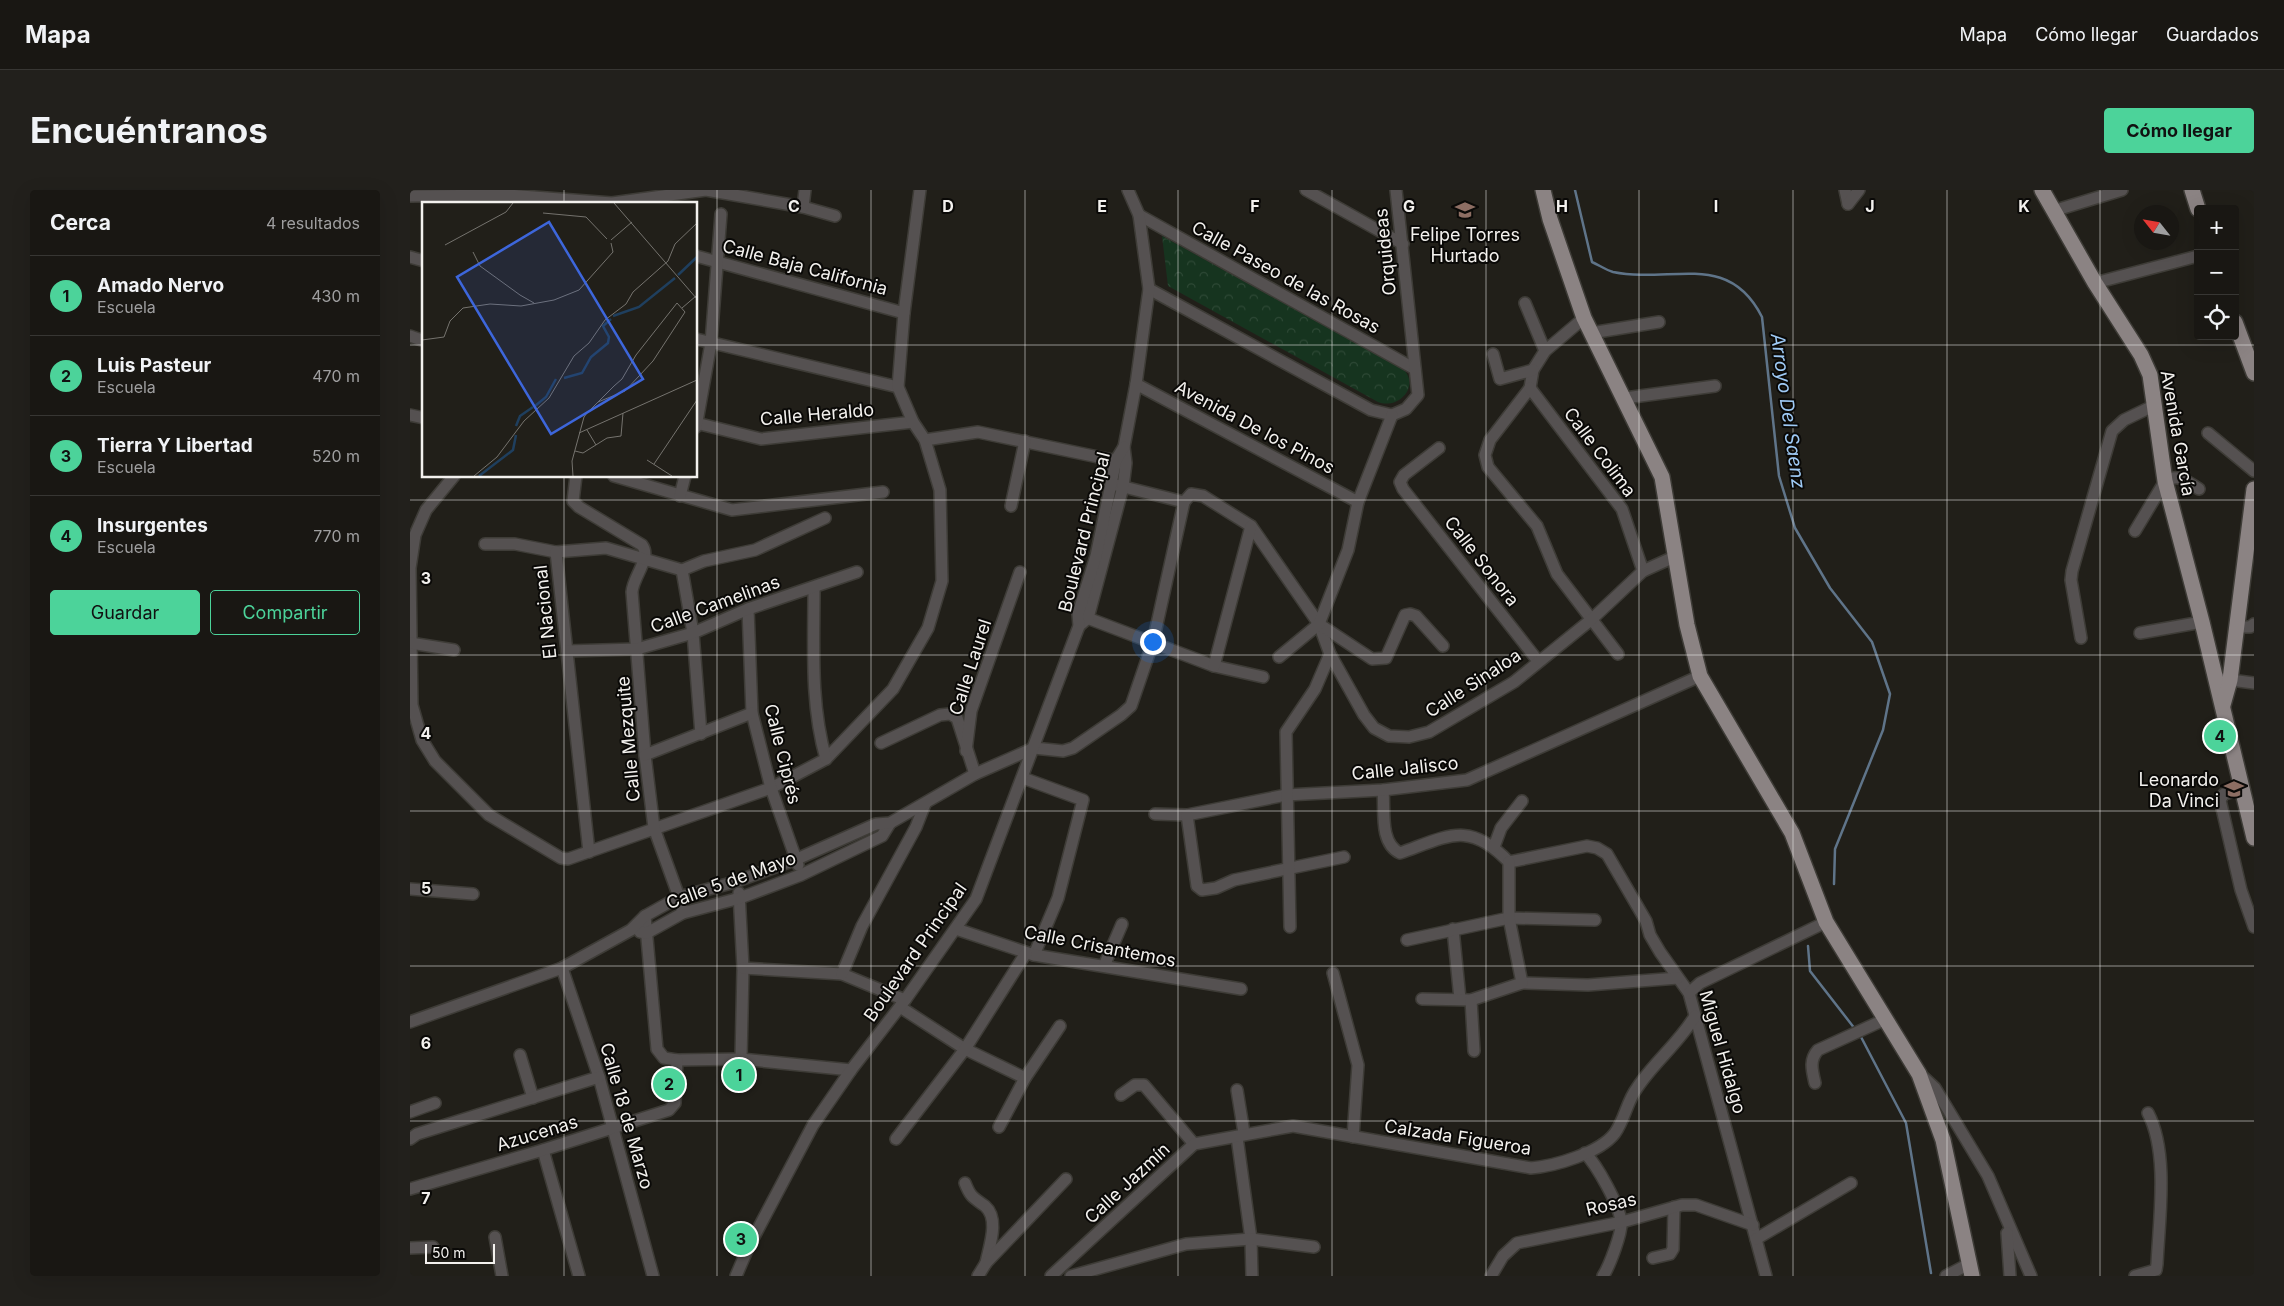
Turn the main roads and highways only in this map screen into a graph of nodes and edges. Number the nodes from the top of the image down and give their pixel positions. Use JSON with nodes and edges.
{"nodes":[{"id":1,"x":1543,"y":190,"type":"edge"},
{"id":2,"x":2042,"y":190,"type":"edge"},
{"id":3,"x":2192,"y":190,"type":"edge"},
{"id":4,"x":2197,"y":205,"type":"edge"},
{"id":5,"x":2239,"y":333,"type":"edge"},
{"id":6,"x":2254,"y":373,"type":"edge"},
{"id":7,"x":2254,"y":489,"type":"edge"},
{"id":8,"x":2249,"y":569,"type":"edge"},
{"id":9,"x":2223,"y":679,"type":"junction"},
{"id":10,"x":2254,"y":838,"type":"edge"},
{"id":11,"x":1971,"y":1270,"type":"edge"}],
"edges":[{"from":1,"to":11,"type":"main road"},
{"from":2,"to":9,"type":"main road","name":"Avenida García"},
{"from":3,"to":4,"type":"main road"},
{"from":5,"to":6,"type":"main road"},
{"from":7,"to":8,"type":"main road"},
{"from":8,"to":9,"type":"main road"},
{"from":9,"to":10,"type":"main road","name":"Avenida García"}]}
